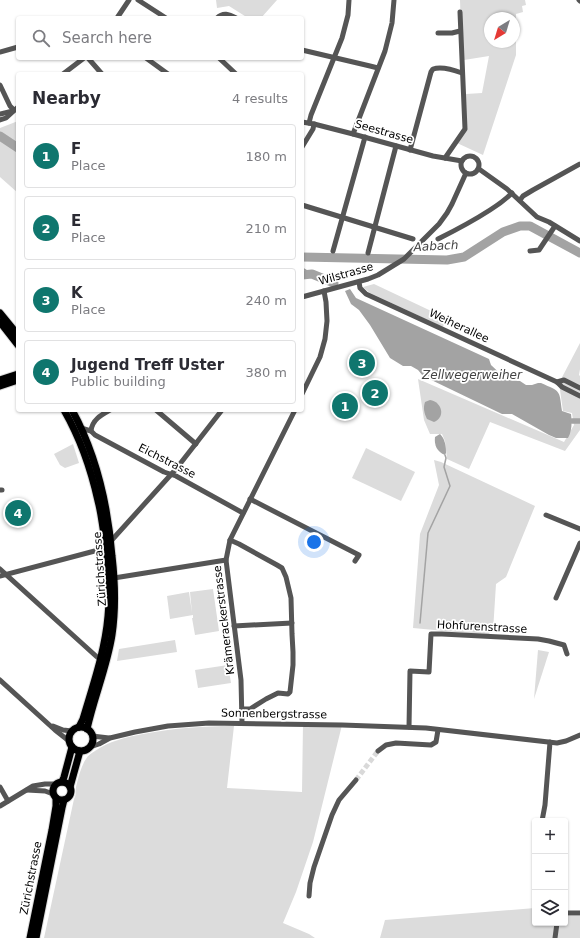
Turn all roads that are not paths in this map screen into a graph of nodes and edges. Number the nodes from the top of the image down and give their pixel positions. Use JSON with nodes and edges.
{"nodes":[{"id":1,"x":129,"y":0,"type":"edge"},
{"id":2,"x":138,"y":0,"type":"edge"},
{"id":3,"x":349,"y":0,"type":"edge"},
{"id":4,"x":394,"y":0,"type":"edge"},
{"id":5,"x":460,"y":12,"type":"dead end"},
{"id":6,"x":118,"y":16,"type":"edge"},
{"id":7,"x":163,"y":16,"type":"edge"},
{"id":8,"x":219,"y":16,"type":"edge"},
{"id":9,"x":232,"y":16,"type":"edge"},
{"id":10,"x":460,"y":31,"type":"junction"},
{"id":11,"x":438,"y":33,"type":"dead end"},
{"id":12,"x":16,"y":48,"type":"edge"},
{"id":13,"x":304,"y":50,"type":"edge"},
{"id":14,"x":0,"y":52,"type":"edge"},
{"id":15,"x":334,"y":58,"type":"junction"},
{"id":16,"x":81,"y":60,"type":"edge"},
{"id":17,"x":90,"y":60,"type":"edge"},
{"id":18,"x":149,"y":60,"type":"edge"},
{"id":19,"x":221,"y":60,"type":"edge"},
{"id":20,"x":378,"y":68,"type":"junction"},
{"id":21,"x":66,"y":72,"type":"edge"},
{"id":22,"x":100,"y":72,"type":"edge"},
{"id":23,"x":165,"y":72,"type":"edge"},
{"id":24,"x":234,"y":72,"type":"edge"},
{"id":25,"x":462,"y":73,"type":"junction"},
{"id":26,"x":0,"y":85,"type":"edge"},
{"id":27,"x":16,"y":109,"type":"edge"},
{"id":28,"x":0,"y":114,"type":"edge"},
{"id":29,"x":0,"y":120,"type":"edge"},
{"id":30,"x":304,"y":122,"type":"edge"},
{"id":31,"x":312,"y":124,"type":"junction"},
{"id":32,"x":353,"y":134,"type":"junction"},
{"id":33,"x":365,"y":137,"type":"junction"},
{"id":34,"x":304,"y":144,"type":"edge"},
{"id":35,"x":396,"y":146,"type":"junction"},
{"id":36,"x":410,"y":150,"type":"junction"},
{"id":37,"x":445,"y":158,"type":"junction"},
{"id":38,"x":462,"y":161,"type":"junction"},
{"id":39,"x":580,"y":164,"type":"edge"},
{"id":40,"x":479,"y":169,"type":"junction"},
{"id":41,"x":466,"y":173,"type":"junction"},
{"id":42,"x":512,"y":193,"type":"junction"},
{"id":43,"x":520,"y":200,"type":"junction"},
{"id":44,"x":304,"y":206,"type":"edge"},
{"id":45,"x":343,"y":218,"type":"junction"},
{"id":46,"x":555,"y":226,"type":"junction"},
{"id":47,"x":375,"y":227,"type":"junction"},
{"id":48,"x":413,"y":239,"type":"dead end"},
{"id":49,"x":438,"y":239,"type":"dead end"},
{"id":50,"x":580,"y":241,"type":"edge"},
{"id":51,"x":333,"y":251,"type":"dead end"},
{"id":52,"x":530,"y":251,"type":"dead end"},
{"id":53,"x":368,"y":253,"type":"dead end"},
{"id":54,"x":358,"y":282,"type":"junction"},
{"id":55,"x":324,"y":291,"type":"junction"},
{"id":56,"x":304,"y":296,"type":"edge"},
{"id":57,"x":0,"y":312,"type":"edge"},
{"id":58,"x":0,"y":322,"type":"edge"},
{"id":59,"x":16,"y":332,"type":"edge"},
{"id":60,"x":16,"y":342,"type":"edge"},
{"id":61,"x":16,"y":375,"type":"edge"},
{"id":62,"x":0,"y":380,"type":"edge"},
{"id":63,"x":16,"y":381,"type":"edge"},
{"id":64,"x":557,"y":382,"type":"junction"},
{"id":65,"x":0,"y":386,"type":"edge"},
{"id":66,"x":580,"y":388,"type":"edge"},
{"id":67,"x":304,"y":390,"type":"edge"},
{"id":68,"x":580,"y":396,"type":"edge"},
{"id":69,"x":65,"y":412,"type":"edge"},
{"id":70,"x":74,"y":412,"type":"edge"},
{"id":71,"x":107,"y":412,"type":"edge"},
{"id":72,"x":158,"y":412,"type":"edge"},
{"id":73,"x":220,"y":412,"type":"edge"},
{"id":74,"x":294,"y":412,"type":"edge"},
{"id":75,"x":87,"y":430,"type":"junction"},
{"id":76,"x":196,"y":444,"type":"junction"},
{"id":77,"x":171,"y":474,"type":"junction"},
{"id":78,"x":250,"y":498,"type":"junction"},
{"id":79,"x":243,"y":513,"type":"junction"},
{"id":80,"x":546,"y":514,"type":"dead end"},
{"id":81,"x":580,"y":529,"type":"edge"},
{"id":82,"x":230,"y":540,"type":"junction"},
{"id":83,"x":111,"y":542,"type":"junction"},
{"id":84,"x":580,"y":543,"type":"edge"},
{"id":85,"x":106,"y":548,"type":"junction"},
{"id":86,"x":226,"y":560,"type":"junction"},
{"id":87,"x":355,"y":561,"type":"dead end"},
{"id":88,"x":0,"y":569,"type":"edge"},
{"id":89,"x":3,"y":575,"type":"edge"},
{"id":90,"x":114,"y":578,"type":"junction"},
{"id":91,"x":556,"y":598,"type":"dead end"},
{"id":92,"x":292,"y":623,"type":"junction"},
{"id":93,"x":234,"y":626,"type":"junction"},
{"id":94,"x":568,"y":654,"type":"dead end"},
{"id":95,"x":101,"y":658,"type":"junction"},
{"id":96,"x":0,"y":680,"type":"edge"},
{"id":97,"x":242,"y":709,"type":"junction"},
{"id":98,"x":242,"y":723,"type":"junction"},
{"id":99,"x":51,"y":725,"type":"junction"},
{"id":100,"x":83,"y":728,"type":"junction"},
{"id":101,"x":409,"y":728,"type":"junction"},
{"id":102,"x":438,"y":730,"type":"junction"},
{"id":103,"x":72,"y":732,"type":"junction"},
{"id":104,"x":580,"y":735,"type":"edge"},
{"id":105,"x":92,"y":736,"type":"junction"},
{"id":106,"x":110,"y":738,"type":"junction"},
{"id":107,"x":550,"y":742,"type":"junction"},
{"id":108,"x":70,"y":744,"type":"junction"},
{"id":109,"x":90,"y":746,"type":"junction"},
{"id":110,"x":80,"y":751,"type":"junction"},
{"id":111,"x":378,"y":752,"type":"tunnel mouth"},
{"id":112,"x":356,"y":780,"type":"tunnel mouth"},
{"id":113,"x":59,"y":783,"type":"junction"},
{"id":114,"x":0,"y":787,"type":"edge"},
{"id":115,"x":70,"y":787,"type":"junction"},
{"id":116,"x":28,"y":790,"type":"junction"},
{"id":117,"x":55,"y":796,"type":"junction"},
{"id":118,"x":64,"y":800,"type":"junction"},
{"id":119,"x":8,"y":801,"type":"junction"},
{"id":120,"x":0,"y":806,"type":"edge"},
{"id":121,"x":543,"y":818,"type":"edge"},
{"id":122,"x":309,"y":896,"type":"dead end"},
{"id":123,"x":568,"y":913,"type":"edge"},
{"id":124,"x":580,"y":913,"type":"edge"},
{"id":125,"x":556,"y":926,"type":"edge"},
{"id":126,"x":30,"y":938,"type":"edge"},
{"id":127,"x":36,"y":938,"type":"edge"},
{"id":128,"x":554,"y":938,"type":"edge"}],
"edges":[{"from":1,"to":6,"type":"street"},
{"from":2,"to":7,"type":"street"},
{"from":3,"to":15,"type":"street"},
{"from":4,"to":20,"type":"street"},
{"from":5,"to":10,"type":"street"},
{"from":8,"to":9,"type":"street"},
{"from":10,"to":11,"type":"street"},
{"from":10,"to":25,"type":"street"},
{"from":12,"to":14,"type":"street"},
{"from":13,"to":15,"type":"street"},
{"from":15,"to":20,"type":"street"},
{"from":15,"to":31,"type":"street"},
{"from":16,"to":21,"type":"street"},
{"from":17,"to":22,"type":"street"},
{"from":18,"to":23,"type":"street"},
{"from":19,"to":24,"type":"street"},
{"from":20,"to":32,"type":"street"},
{"from":25,"to":36,"type":"street"},
{"from":25,"to":37,"type":"street"},
{"from":26,"to":27,"type":"street"},
{"from":27,"to":28,"type":"street"},
{"from":27,"to":29,"type":"street"},
{"from":30,"to":31,"type":"street","name":"Seestrasse"},
{"from":31,"to":32,"type":"street","name":"Seestrasse"},
{"from":31,"to":34,"type":"street"},
{"from":32,"to":33,"type":"street","name":"Seestrasse"},
{"from":33,"to":35,"type":"street","name":"Seestrasse"},
{"from":33,"to":45,"type":"street"},
{"from":35,"to":36,"type":"street","name":"Seestrasse"},
{"from":35,"to":47,"type":"street"},
{"from":36,"to":37,"type":"street","name":"Seestrasse"},
{"from":37,"to":38,"type":"street","name":"Seestrasse"},
{"from":38,"to":40,"type":"street"},
{"from":38,"to":41,"type":"street"},
{"from":39,"to":43,"type":"street"},
{"from":40,"to":41,"type":"street"},
{"from":40,"to":42,"type":"street"},
{"from":41,"to":54,"type":"street","name":"Wilstrasse"},
{"from":42,"to":43,"type":"street"},
{"from":42,"to":49,"type":"street"},
{"from":43,"to":46,"type":"street"},
{"from":44,"to":45,"type":"street"},
{"from":45,"to":47,"type":"street"},
{"from":45,"to":51,"type":"street"},
{"from":46,"to":50,"type":"street"},
{"from":46,"to":52,"type":"street"},
{"from":47,"to":48,"type":"street"},
{"from":47,"to":53,"type":"street"},
{"from":54,"to":55,"type":"street","name":"Wilstrasse"},
{"from":54,"to":64,"type":"street","name":"Weiherallee"},
{"from":55,"to":56,"type":"street","name":"Wilstrasse"},
{"from":55,"to":67,"type":"street"},
{"from":57,"to":59,"type":"main road"},
{"from":58,"to":60,"type":"main road"},
{"from":61,"to":62,"type":"main road"},
{"from":63,"to":65,"type":"main road"},
{"from":64,"to":66,"type":"street","name":"Weiherallee"},
{"from":64,"to":68,"type":"street","name":"Weiherallee"},
{"from":69,"to":85,"type":"main road","name":"Zürichstrasse"},
{"from":70,"to":75,"type":"main road","name":"Zürichstrasse"},
{"from":71,"to":75,"type":"street"},
{"from":72,"to":76,"type":"street"},
{"from":73,"to":76,"type":"street"},
{"from":74,"to":78,"type":"street","name":"Krämerackerstrasse"},
{"from":75,"to":77,"type":"street","name":"Eichstrasse"},
{"from":75,"to":83,"type":"main road","name":"Zürichstrasse"},
{"from":76,"to":77,"type":"street"},
{"from":77,"to":79,"type":"street","name":"Eichstrasse"},
{"from":77,"to":83,"type":"street"},
{"from":78,"to":79,"type":"street","name":"Krämerackerstrasse"},
{"from":78,"to":87,"type":"street"},
{"from":79,"to":82,"type":"street","name":"Krämerackerstrasse"},
{"from":80,"to":81,"type":"street"},
{"from":82,"to":86,"type":"street","name":"Krämerackerstrasse"},
{"from":82,"to":92,"type":"street"},
{"from":83,"to":90,"type":"main road","name":"Zürichstrasse"},
{"from":84,"to":91,"type":"street"},
{"from":85,"to":89,"type":"street"},
{"from":85,"to":95,"type":"main road","name":"Zürichstrasse"},
{"from":86,"to":90,"type":"street"},
{"from":86,"to":93,"type":"street","name":"Krämerackerstrasse"},
{"from":88,"to":89,"type":"street"},
{"from":89,"to":95,"type":"street"},
{"from":90,"to":100,"type":"main road","name":"Zürichstrasse"},
{"from":92,"to":93,"type":"street"},
{"from":92,"to":97,"type":"street"},
{"from":93,"to":97,"type":"street","name":"Krämerackerstrasse"},
{"from":94,"to":101,"type":"street","name":"Hohfurenstrasse"},
{"from":95,"to":100,"type":"main road","name":"Zürichstrasse"},
{"from":96,"to":99,"type":"street"},
{"from":97,"to":98,"type":"street","name":"Krämerackerstrasse"},
{"from":98,"to":101,"type":"street","name":"Sonnenbergstrasse"},
{"from":98,"to":106,"type":"street","name":"Sonnenbergstrasse"},
{"from":99,"to":103,"type":"street"},
{"from":99,"to":108,"type":"street"},
{"from":100,"to":103,"type":"main road"},
{"from":100,"to":105,"type":"main road"},
{"from":101,"to":102,"type":"street","name":"Sonnenbergstrasse"},
{"from":102,"to":107,"type":"street","name":"Sonnenbergstrasse"},
{"from":102,"to":111,"type":"street"},
{"from":103,"to":108,"type":"main road"},
{"from":104,"to":107,"type":"street","name":"Sonnenbergstrasse"},
{"from":105,"to":106,"type":"street","name":"Sonnenbergstrasse"},
{"from":105,"to":109,"type":"main road"},
{"from":106,"to":109,"type":"street","name":"Sonnenbergstrasse"},
{"from":107,"to":121,"type":"street"},
{"from":108,"to":110,"type":"main road"},
{"from":108,"to":113,"type":"main road"},
{"from":109,"to":110,"type":"main road"},
{"from":110,"to":115,"type":"main road"},
{"from":112,"to":122,"type":"street"},
{"from":113,"to":115,"type":"main road"},
{"from":113,"to":116,"type":"street"},
{"from":113,"to":117,"type":"main road"},
{"from":114,"to":119,"type":"street"},
{"from":115,"to":118,"type":"main road"},
{"from":116,"to":117,"type":"street"},
{"from":116,"to":119,"type":"street"},
{"from":117,"to":118,"type":"main road"},
{"from":117,"to":126,"type":"main road","name":"Zürichstrasse"},
{"from":118,"to":127,"type":"main road","name":"Zürichstrasse"},
{"from":119,"to":120,"type":"street"},
{"from":123,"to":124,"type":"street"},
{"from":125,"to":128,"type":"street"}]}
